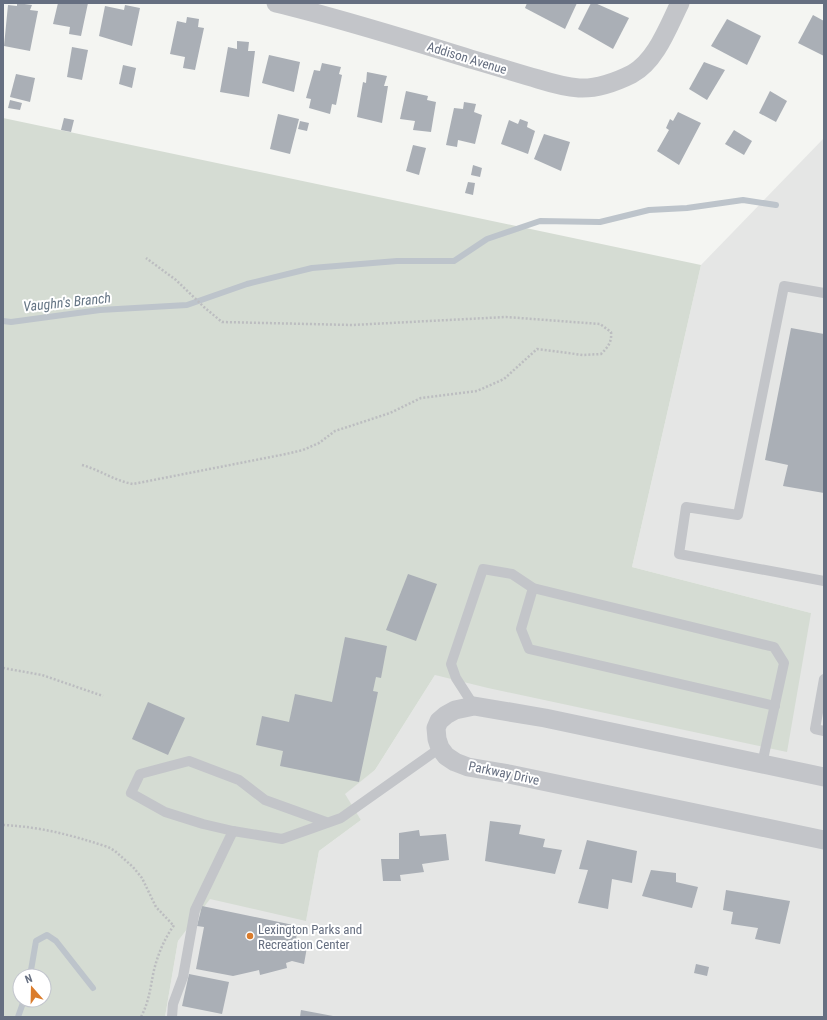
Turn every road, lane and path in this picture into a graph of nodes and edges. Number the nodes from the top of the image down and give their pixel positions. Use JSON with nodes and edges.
{"nodes":[{"id":1,"x":276,"y":3,"type":"edge"},
{"id":2,"x":680,"y":3,"type":"edge"},
{"id":3,"x":146,"y":258,"type":"dead end"},
{"id":4,"x":824,"y":293,"type":"edge"},
{"id":5,"x":82,"y":465,"type":"dead end"},
{"id":6,"x":824,"y":581,"type":"edge"},
{"id":7,"x":533,"y":588,"type":"junction"},
{"id":8,"x":3,"y":668,"type":"edge"},
{"id":9,"x":824,"y":679,"type":"edge"},
{"id":10,"x":103,"y":696,"type":"dead end"},
{"id":11,"x":474,"y":706,"type":"junction"},
{"id":12,"x":775,"y":706,"type":"junction"},
{"id":13,"x":824,"y":731,"type":"edge"},
{"id":14,"x":440,"y":748,"type":"junction"},
{"id":15,"x":762,"y":764,"type":"junction"},
{"id":16,"x":824,"y":777,"type":"edge"},
{"id":17,"x":326,"y":822,"type":"junction"},
{"id":18,"x":3,"y":825,"type":"edge"},
{"id":19,"x":233,"y":831,"type":"junction"},
{"id":20,"x":824,"y":840,"type":"edge"},
{"id":21,"x":195,"y":910,"type":"junction"},
{"id":22,"x":174,"y":926,"type":"junction"},
{"id":23,"x":141,"y":1017,"type":"edge"},
{"id":24,"x":172,"y":1017,"type":"edge"}],
"edges":[{"from":1,"to":2,"type":"street","name":"Addison Avenue"},
{"from":3,"to":5,"type":"path"},
{"from":4,"to":6,"type":"lane"},
{"from":7,"to":11,"type":"lane"},
{"from":7,"to":12,"type":"lane"},
{"from":7,"to":12,"type":"lane"},
{"from":8,"to":10,"type":"path"},
{"from":9,"to":13,"type":"lane"},
{"from":11,"to":14,"type":"street"},
{"from":11,"to":15,"type":"street"},
{"from":12,"to":15,"type":"lane"},
{"from":14,"to":17,"type":"lane"},
{"from":14,"to":20,"type":"street","name":"Parkway Drive"},
{"from":15,"to":16,"type":"street"},
{"from":17,"to":19,"type":"lane"},
{"from":17,"to":19,"type":"lane"},
{"from":18,"to":22,"type":"path"},
{"from":19,"to":21,"type":"lane"},
{"from":21,"to":22,"type":"path"},
{"from":21,"to":24,"type":"lane"},
{"from":22,"to":23,"type":"path"}]}
